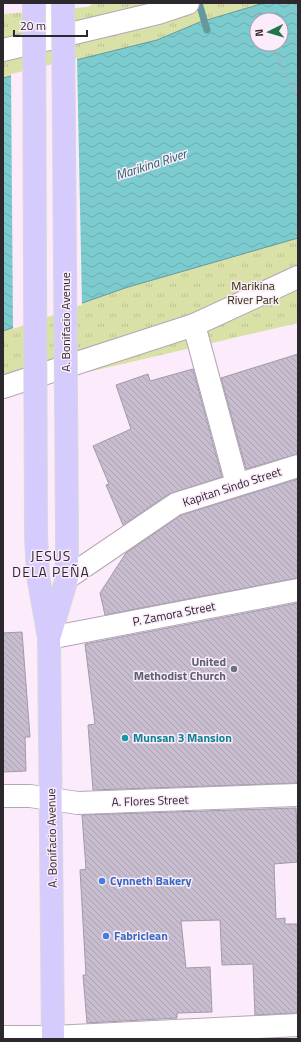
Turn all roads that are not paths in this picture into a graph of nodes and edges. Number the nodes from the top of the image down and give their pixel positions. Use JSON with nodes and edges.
{"nodes":[{"id":1,"x":34,"y":3,"type":"edge"},
{"id":2,"x":46,"y":3,"type":"edge"},
{"id":3,"x":63,"y":3,"type":"edge"},
{"id":4,"x":188,"y":3,"type":"edge"},
{"id":5,"x":48,"y":39,"type":"junction"},
{"id":6,"x":5,"y":47,"type":"edge"},
{"id":7,"x":298,"y":277,"type":"edge"},
{"id":8,"x":194,"y":325,"type":"junction"},
{"id":9,"x":3,"y":387,"type":"edge"},
{"id":10,"x":298,"y":466,"type":"edge"},
{"id":11,"x":238,"y":484,"type":"junction"},
{"id":12,"x":67,"y":578,"type":"junction"},
{"id":13,"x":298,"y":590,"type":"edge"},
{"id":14,"x":49,"y":638,"type":"junction"},
{"id":15,"x":298,"y":795,"type":"edge"},
{"id":16,"x":3,"y":796,"type":"edge"},
{"id":17,"x":51,"y":799,"type":"junction"},
{"id":18,"x":298,"y":1026,"type":"edge"},
{"id":19,"x":3,"y":1037,"type":"edge"},
{"id":20,"x":53,"y":1038,"type":"edge"}],
"edges":[{"from":1,"to":14,"type":"main road","name":"A. Bonifacio Avenue","bridge":true},
{"from":2,"to":5,"type":"street"},
{"from":3,"to":12,"type":"main road","name":"A. Bonifacio Avenue","bridge":true},
{"from":4,"to":5,"type":"street"},
{"from":5,"to":6,"type":"street"},
{"from":7,"to":8,"type":"street"},
{"from":8,"to":9,"type":"street"},
{"from":8,"to":11,"type":"street"},
{"from":10,"to":11,"type":"street","name":"Kapitan Sindo Street"},
{"from":11,"to":12,"type":"street","name":"Kapitan Sindo Street"},
{"from":12,"to":14,"type":"main road","name":"A. Bonifacio Avenue"},
{"from":13,"to":14,"type":"street","name":"P. Zamora Street"},
{"from":14,"to":17,"type":"main road","name":"A. Bonifacio Avenue"},
{"from":15,"to":17,"type":"street","name":"A. Flores Street"},
{"from":16,"to":17,"type":"street","name":"A. Flores Street"},
{"from":17,"to":20,"type":"main road","name":"A. Bonifacio Avenue"},
{"from":18,"to":20,"type":"street"},
{"from":19,"to":20,"type":"street"}]}
